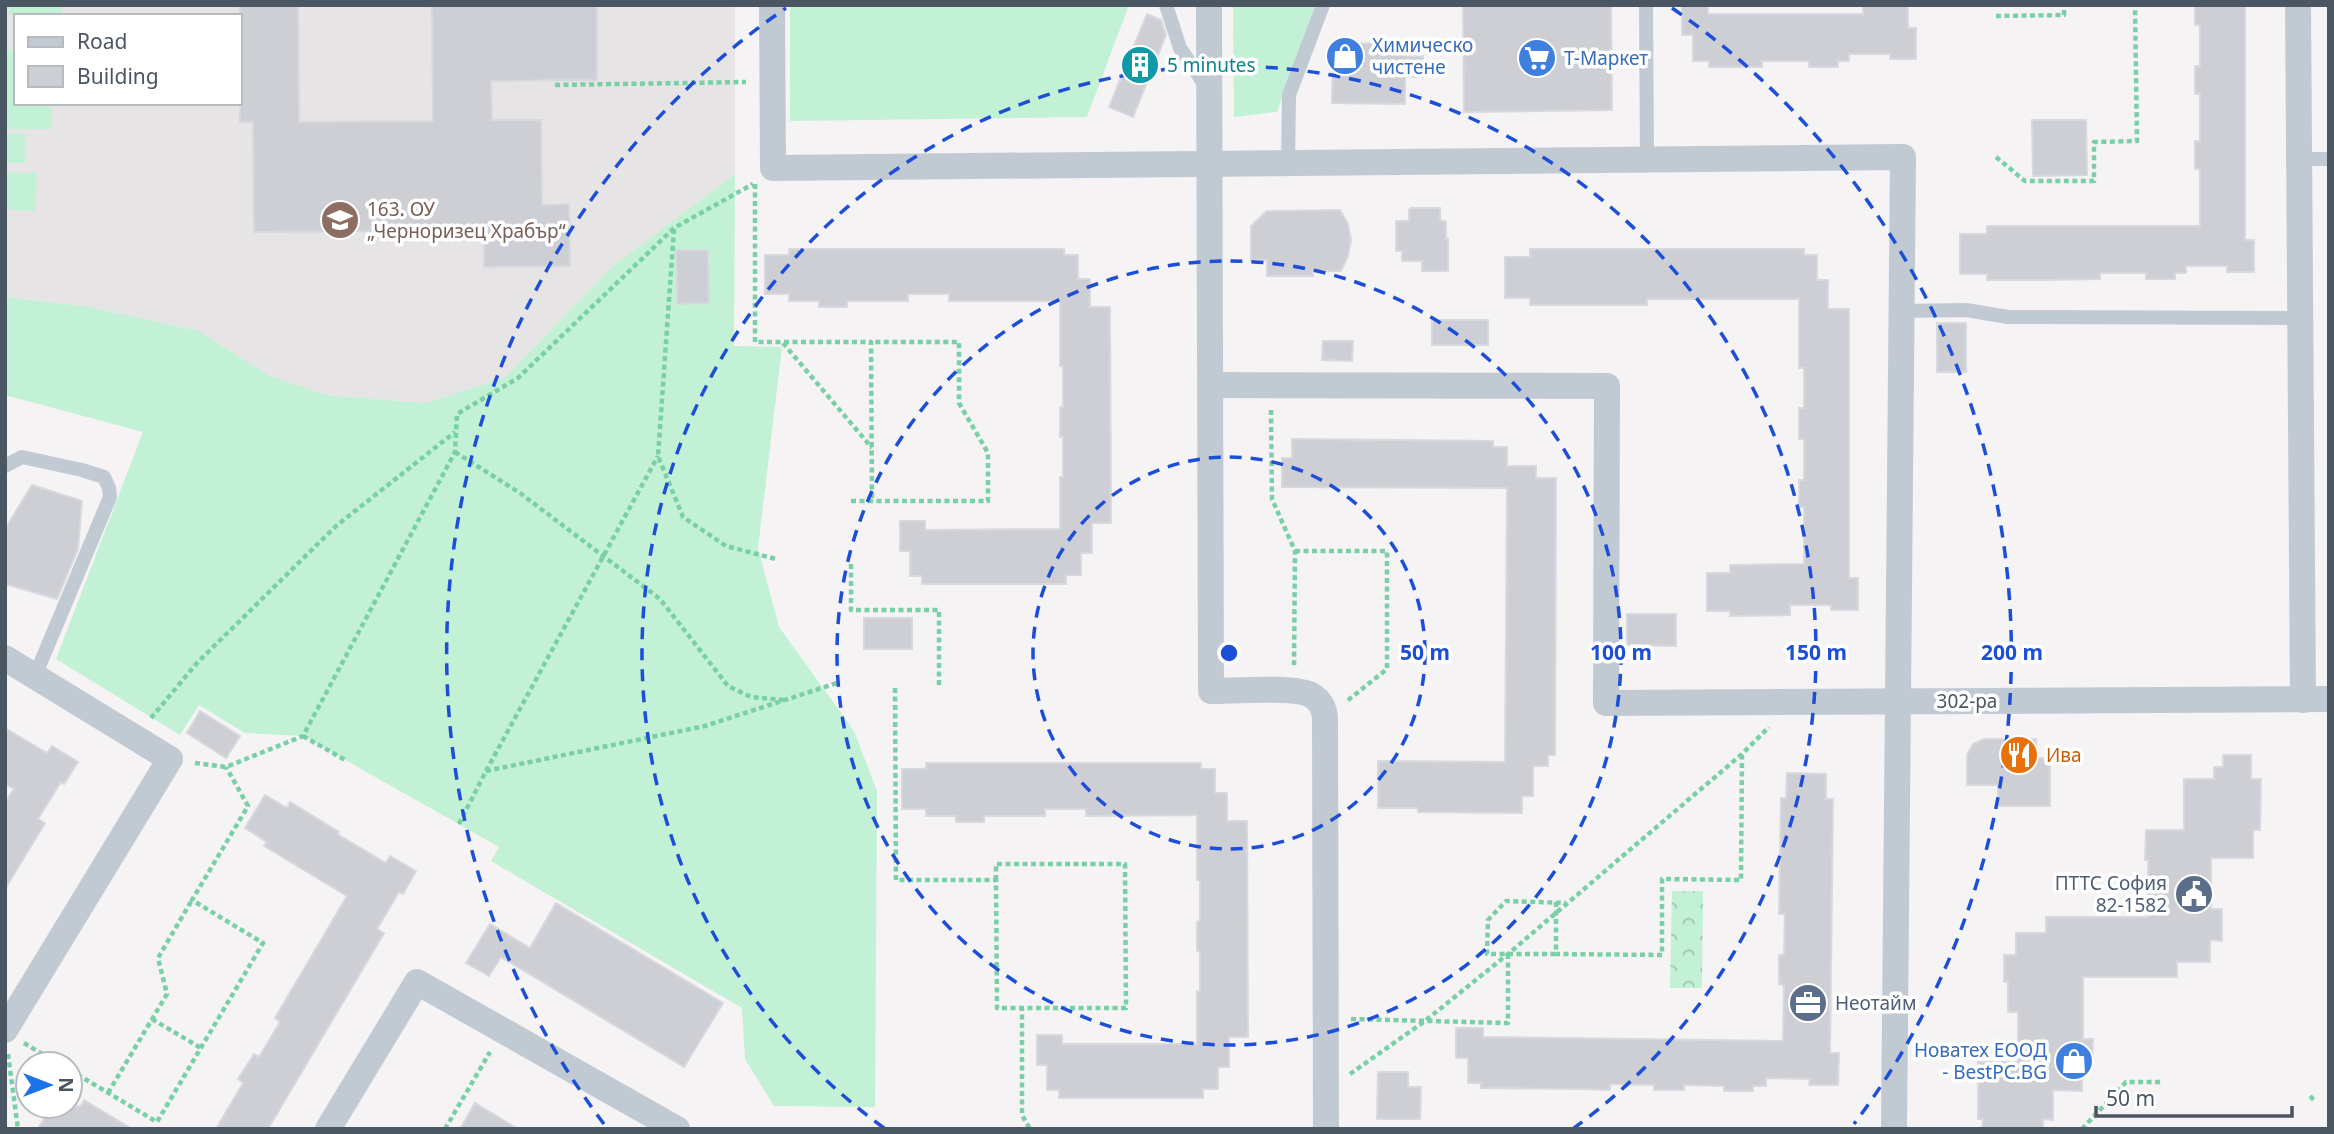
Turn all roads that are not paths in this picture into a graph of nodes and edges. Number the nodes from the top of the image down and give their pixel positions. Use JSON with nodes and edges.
{"nodes":[{"id":1,"x":772,"y":5,"type":"edge"},
{"id":2,"x":1166,"y":5,"type":"edge"},
{"id":3,"x":1209,"y":5,"type":"edge"},
{"id":4,"x":1323,"y":5,"type":"edge"},
{"id":5,"x":1646,"y":5,"type":"edge"},
{"id":6,"x":2298,"y":5,"type":"edge"},
{"id":7,"x":1209,"y":92,"type":"junction"},
{"id":8,"x":2299,"y":159,"type":"junction"},
{"id":9,"x":2329,"y":159,"type":"edge"},
{"id":10,"x":1647,"y":160,"type":"junction"},
{"id":11,"x":1210,"y":164,"type":"junction"},
{"id":12,"x":1288,"y":164,"type":"junction"},
{"id":13,"x":1902,"y":311,"type":"junction"},
{"id":14,"x":2300,"y":318,"type":"junction"},
{"id":15,"x":1211,"y":385,"type":"junction"},
{"id":16,"x":5,"y":466,"type":"edge"},
{"id":17,"x":5,"y":658,"type":"edge"},
{"id":18,"x":36,"y":676,"type":"junction"},
{"id":19,"x":2316,"y":699,"type":"edge"},
{"id":20,"x":1898,"y":702,"type":"junction"},
{"id":21,"x":9,"y":1039,"type":"edge"},
{"id":22,"x":328,"y":1129,"type":"edge"},
{"id":23,"x":677,"y":1129,"type":"edge"},
{"id":24,"x":1326,"y":1129,"type":"edge"},
{"id":25,"x":1894,"y":1129,"type":"edge"}],
"edges":[{"from":1,"to":11,"type":"street"},
{"from":2,"to":7,"type":"lane"},
{"from":3,"to":7,"type":"street"},
{"from":4,"to":12,"type":"lane"},
{"from":5,"to":10,"type":"lane"},
{"from":6,"to":8,"type":"street"},
{"from":7,"to":11,"type":"street"},
{"from":8,"to":9,"type":"lane"},
{"from":8,"to":14,"type":"street"},
{"from":10,"to":12,"type":"street"},
{"from":10,"to":13,"type":"street"},
{"from":11,"to":12,"type":"street"},
{"from":11,"to":15,"type":"street"},
{"from":13,"to":14,"type":"lane"},
{"from":13,"to":20,"type":"street"},
{"from":14,"to":19,"type":"street"},
{"from":15,"to":20,"type":"street","name":"302-ра"},
{"from":15,"to":24,"type":"street"},
{"from":16,"to":18,"type":"lane"},
{"from":17,"to":18,"type":"street"},
{"from":18,"to":21,"type":"street"},
{"from":19,"to":20,"type":"street","name":"302-ра"},
{"from":20,"to":25,"type":"street"},
{"from":22,"to":23,"type":"street"}]}
